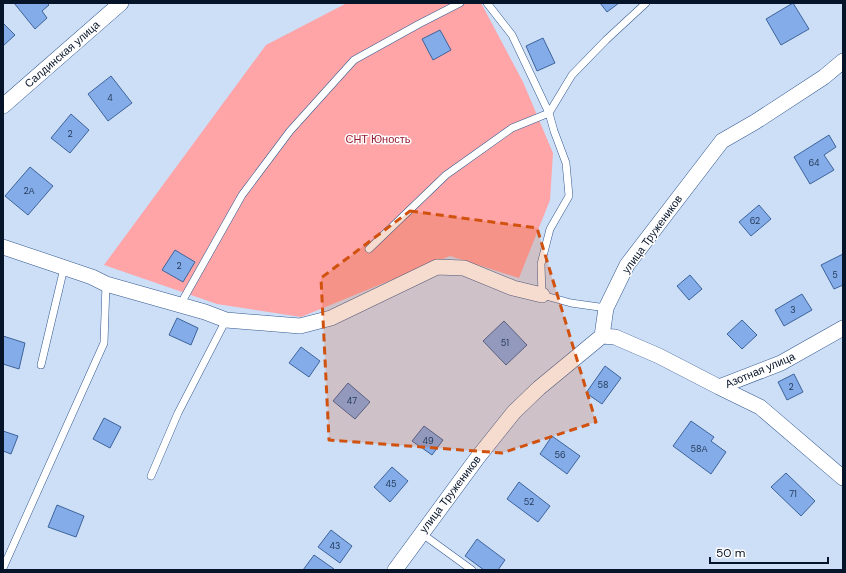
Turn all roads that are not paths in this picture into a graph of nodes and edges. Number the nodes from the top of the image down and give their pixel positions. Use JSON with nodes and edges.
{"nodes":[{"id":1,"x":120,"y":3,"type":"edge"},
{"id":2,"x":460,"y":3,"type":"edge"},
{"id":3,"x":487,"y":3,"type":"edge"},
{"id":4,"x":646,"y":3,"type":"edge"},
{"id":5,"x":843,"y":61,"type":"edge"},
{"id":6,"x":3,"y":106,"type":"edge"},
{"id":7,"x":549,"y":113,"type":"junction"},
{"id":8,"x":3,"y":248,"type":"edge"},
{"id":9,"x":369,"y":249,"type":"dead end"},
{"id":10,"x":64,"y":268,"type":"junction"},
{"id":11,"x":106,"y":284,"type":"junction"},
{"id":12,"x":542,"y":295,"type":"junction"},
{"id":13,"x":180,"y":305,"type":"junction"},
{"id":14,"x":606,"y":308,"type":"junction"},
{"id":15,"x":226,"y":320,"type":"junction"},
{"id":16,"x":843,"y":328,"type":"edge"},
{"id":17,"x":602,"y":336,"type":"junction"},
{"id":18,"x":41,"y":365,"type":"dead end"},
{"id":19,"x":718,"y":387,"type":"junction"},
{"id":20,"x":151,"y":476,"type":"dead end"},
{"id":21,"x":843,"y":478,"type":"edge"},
{"id":22,"x":421,"y":533,"type":"junction"},
{"id":23,"x":3,"y":568,"type":"edge"},
{"id":24,"x":395,"y":570,"type":"edge"},
{"id":25,"x":472,"y":570,"type":"edge"}],
"edges":[{"from":1,"to":6,"type":"street","name":"Салдинская улица"},
{"from":2,"to":13,"type":"lane"},
{"from":3,"to":7,"type":"lane"},
{"from":4,"to":7,"type":"lane"},
{"from":5,"to":14,"type":"street","name":"улица Тружеников"},
{"from":7,"to":9,"type":"lane"},
{"from":7,"to":12,"type":"lane"},
{"from":8,"to":10,"type":"street"},
{"from":10,"to":11,"type":"street"},
{"from":10,"to":18,"type":"lane"},
{"from":11,"to":13,"type":"street"},
{"from":11,"to":23,"type":"lane"},
{"from":12,"to":14,"type":"lane"},
{"from":12,"to":15,"type":"street"},
{"from":13,"to":15,"type":"street"},
{"from":14,"to":17,"type":"street","name":"улица Тружеников"},
{"from":15,"to":20,"type":"lane"},
{"from":16,"to":19,"type":"street","name":"Азотная улица"},
{"from":17,"to":19,"type":"street"},
{"from":17,"to":22,"type":"street","name":"улица Тружеников"},
{"from":19,"to":21,"type":"street"},
{"from":22,"to":24,"type":"street","name":"улица Тружеников"},
{"from":22,"to":25,"type":"lane"}]}
